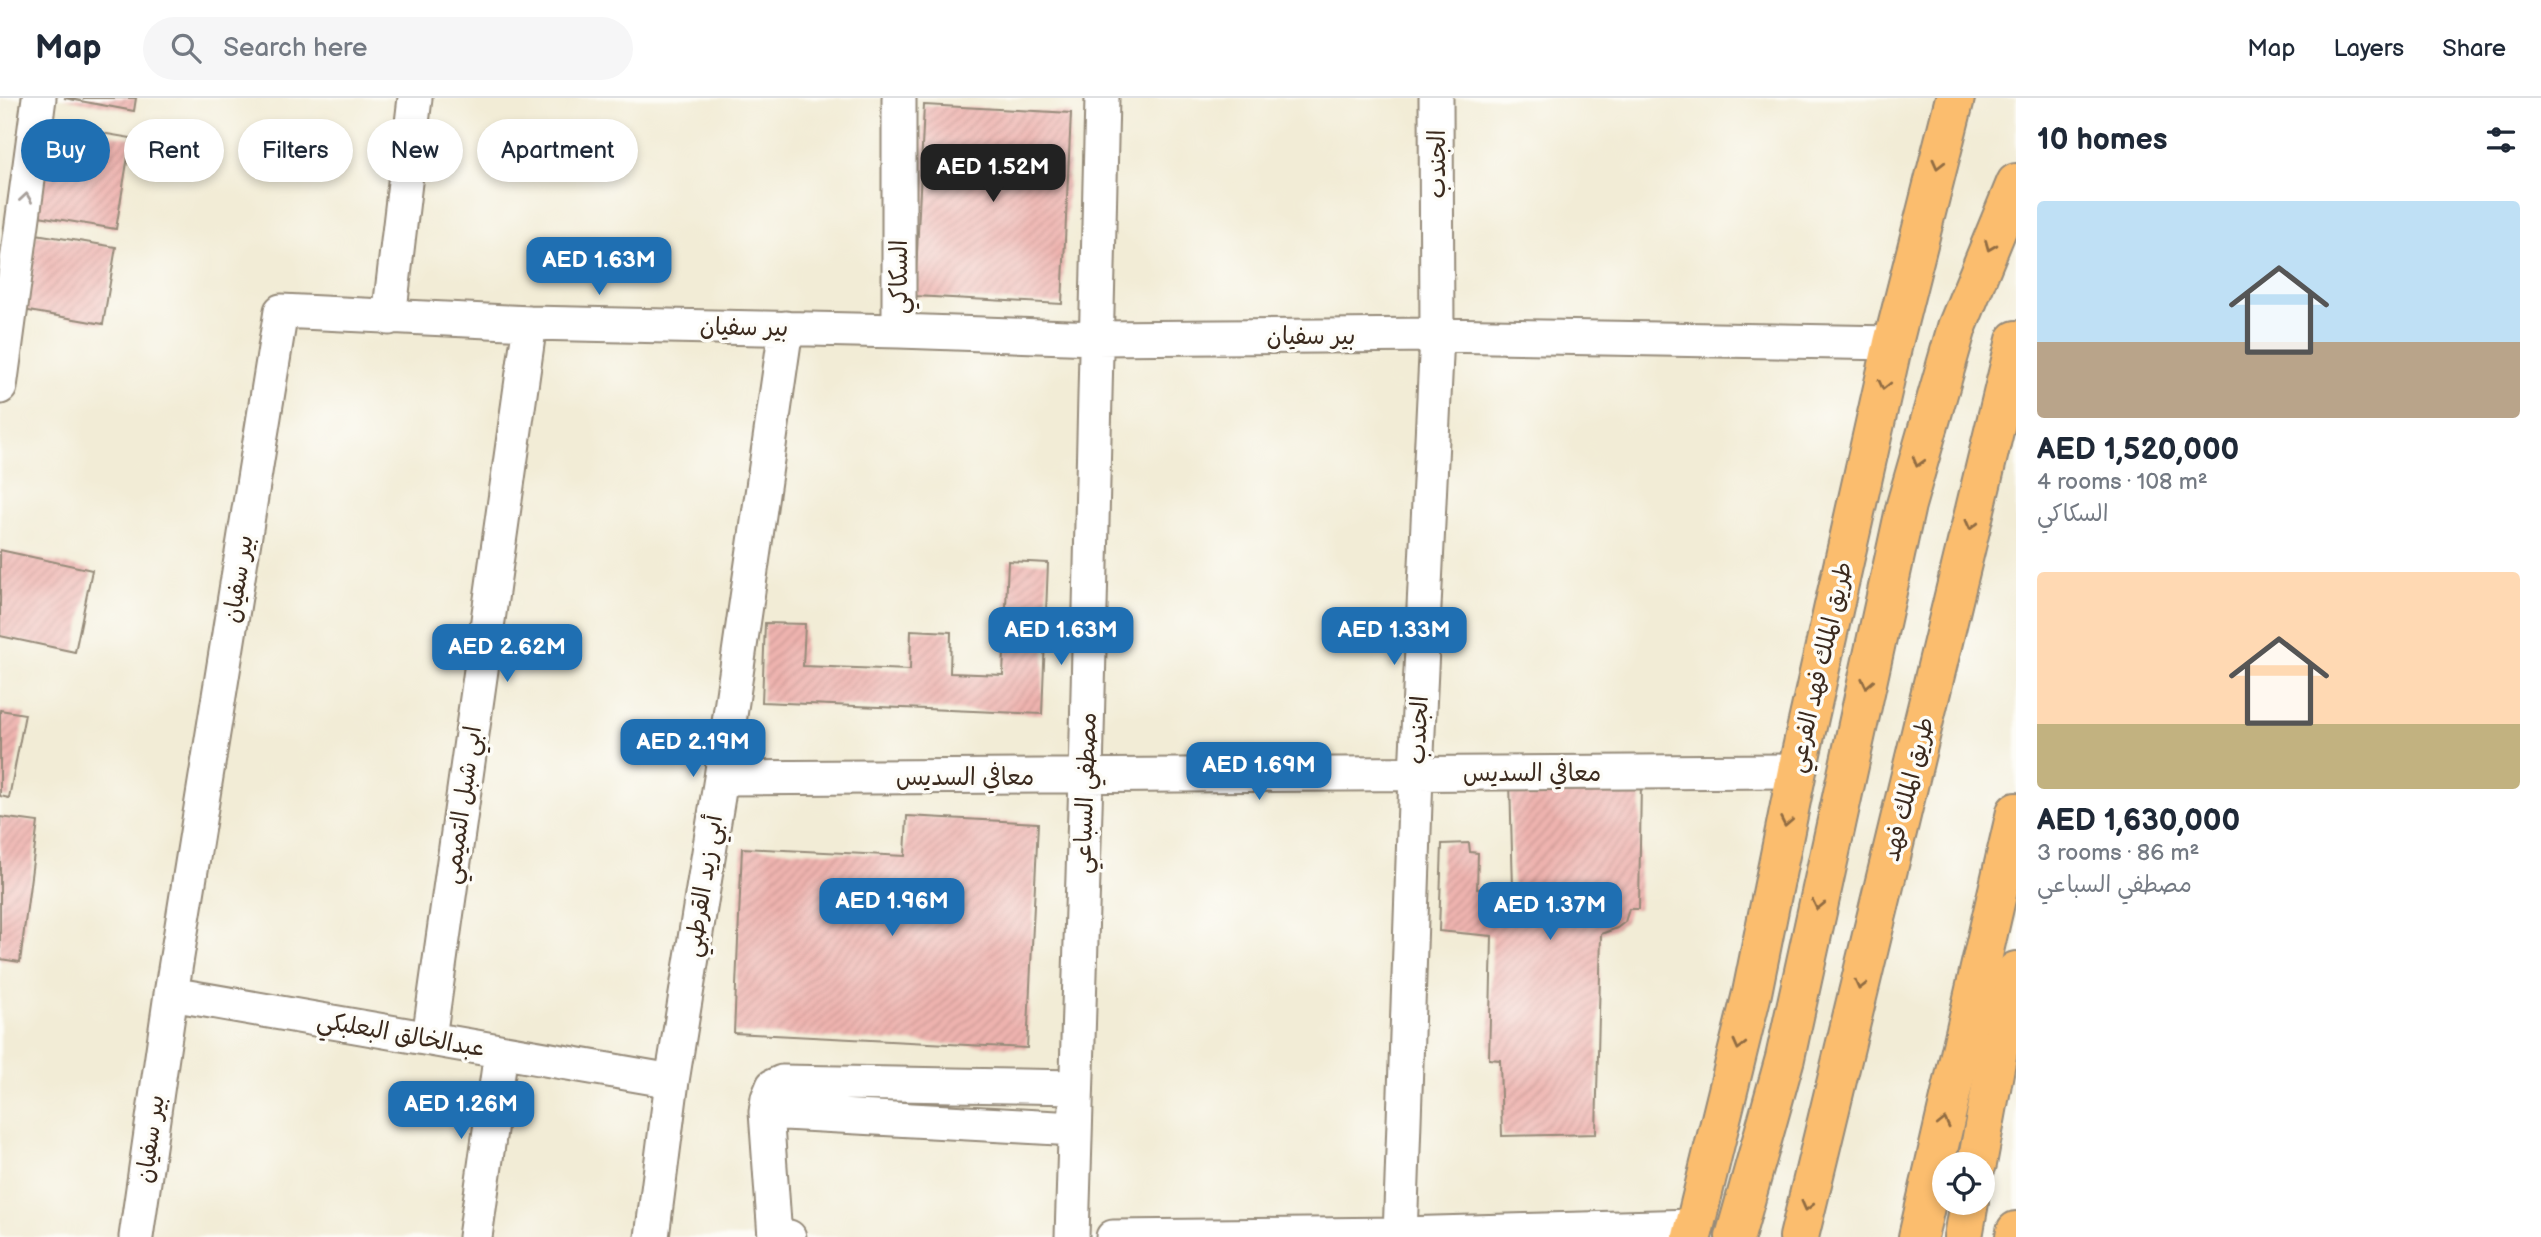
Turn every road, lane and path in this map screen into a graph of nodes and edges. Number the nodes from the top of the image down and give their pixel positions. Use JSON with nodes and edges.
{"nodes":[{"id":1,"x":39,"y":98,"type":"edge"},
{"id":2,"x":415,"y":98,"type":"edge"},
{"id":3,"x":899,"y":98,"type":"edge"},
{"id":4,"x":1102,"y":98,"type":"edge"},
{"id":5,"x":1436,"y":98,"type":"edge"},
{"id":6,"x":1955,"y":98,"type":"edge"},
{"id":7,"x":2016,"y":183,"type":"edge"},
{"id":8,"x":389,"y":318,"type":"junction"},
{"id":9,"x":530,"y":323,"type":"junction"},
{"id":10,"x":786,"y":328,"type":"junction"},
{"id":11,"x":898,"y":331,"type":"junction"},
{"id":12,"x":1437,"y":335,"type":"junction"},
{"id":13,"x":1096,"y":338,"type":"junction"},
{"id":14,"x":2016,"y":340,"type":"edge"},
{"id":15,"x":1894,"y":343,"type":"junction"},
{"id":16,"x":0,"y":387,"type":"edge"},
{"id":17,"x":1797,"y":771,"type":"junction"},
{"id":18,"x":1416,"y":774,"type":"junction"},
{"id":19,"x":1086,"y":777,"type":"junction"},
{"id":20,"x":721,"y":778,"type":"junction"},
{"id":21,"x":2016,"y":812,"type":"edge"},
{"id":22,"x":2016,"y":971,"type":"edge"},
{"id":23,"x":171,"y":994,"type":"junction"},
{"id":24,"x":429,"y":1038,"type":"junction"},
{"id":25,"x":501,"y":1052,"type":"junction"},
{"id":26,"x":672,"y":1082,"type":"junction"},
{"id":27,"x":1076,"y":1087,"type":"junction"},
{"id":28,"x":766,"y":1112,"type":"junction"},
{"id":29,"x":1075,"y":1129,"type":"junction"},
{"id":30,"x":1978,"y":1152,"type":"edge"},
{"id":31,"x":1967,"y":1215,"type":"edge"},
{"id":32,"x":1693,"y":1231,"type":"edge"},
{"id":33,"x":2016,"y":1231,"type":"edge"},
{"id":34,"x":1400,"y":1235,"type":"edge"},
{"id":35,"x":136,"y":1237,"type":"edge"},
{"id":36,"x":475,"y":1237,"type":"edge"},
{"id":37,"x":652,"y":1237,"type":"edge"},
{"id":38,"x":748,"y":1237,"type":"edge"},
{"id":39,"x":775,"y":1237,"type":"edge"},
{"id":40,"x":789,"y":1237,"type":"edge"},
{"id":41,"x":1072,"y":1237,"type":"edge"},
{"id":42,"x":1113,"y":1237,"type":"edge"},
{"id":43,"x":1735,"y":1237,"type":"edge"},
{"id":44,"x":1799,"y":1237,"type":"edge"},
{"id":45,"x":1918,"y":1237,"type":"edge"},
{"id":46,"x":1963,"y":1237,"type":"edge"},
{"id":47,"x":2015,"y":1237,"type":"edge"}],
"edges":[{"from":16,"to":1,"type":"street","one_way":true},
{"from":2,"to":8,"type":"street"},
{"from":3,"to":11,"type":"street","name":"السكاكي"},
{"from":4,"to":13,"type":"street","name":"مصطفي السباعي"},
{"from":5,"to":12,"type":"street","name":"الجندب"},
{"from":6,"to":15,"type":"main road","name":"طريق الملك فهد الفرعي","one_way":true},
{"from":7,"to":43,"type":"main road","one_way":true},
{"from":8,"to":9,"type":"street","name":"بير سفيان"},
{"from":8,"to":23,"type":"street","name":"بير سفيان"},
{"from":9,"to":10,"type":"street","name":"بير سفيان"},
{"from":9,"to":24,"type":"street","name":"ابي شبل التميمي"},
{"from":10,"to":11,"type":"street","name":"بير سفيان"},
{"from":10,"to":20,"type":"street","name":"أبي زيد القرطبي"},
{"from":11,"to":13,"type":"street","name":"بير سفيان"},
{"from":12,"to":13,"type":"street","name":"بير سفيان"},
{"from":12,"to":15,"type":"street","name":"بير سفيان"},
{"from":12,"to":18,"type":"street","name":"الجندب"},
{"from":13,"to":19,"type":"street","name":"مصطفي السباعي"},
{"from":14,"to":44,"type":"main road","name":"طريق الملك فهد","one_way":true},
{"from":15,"to":17,"type":"main road","name":"طريق الملك فهد الفرعي","one_way":true},
{"from":17,"to":18,"type":"street","name":"معافي السديس"},
{"from":17,"to":32,"type":"main road","name":"طريق الملك فهد الفرعي","one_way":true},
{"from":18,"to":19,"type":"street","name":"معافي السديس"},
{"from":18,"to":34,"type":"street","name":"الجندب"},
{"from":19,"to":20,"type":"street","name":"معافي السديس"},
{"from":19,"to":27,"type":"street","name":"مصطفي السباعي"},
{"from":20,"to":26,"type":"street","name":"أبي زيد القرطبي"},
{"from":45,"to":21,"type":"main road","one_way":true},
{"from":22,"to":30,"type":"main road"},
{"from":23,"to":24,"type":"street","name":"عبدالخالق البعلبكي"},
{"from":23,"to":35,"type":"street","name":"بير سفيان"},
{"from":24,"to":25,"type":"street","name":"عبدالخالق البعلبكي"},
{"from":25,"to":26,"type":"street","name":"عبدالخالق البعلبكي"},
{"from":25,"to":36,"type":"street"},
{"from":26,"to":37,"type":"street","name":"أبي زيد القرطبي"},
{"from":27,"to":28,"type":"street"},
{"from":27,"to":29,"type":"street","name":"مصطفي السباعي"},
{"from":28,"to":29,"type":"street"},
{"from":28,"to":39,"type":"street"},
{"from":29,"to":41,"type":"street","name":"مصطفي السباعي"},
{"from":31,"to":46,"type":"main road"},
{"from":32,"to":34,"type":"street"},
{"from":33,"to":47,"type":"main road"},
{"from":34,"to":42,"type":"street"},
{"from":38,"to":39,"type":"street"},
{"from":39,"to":40,"type":"street"}]}
